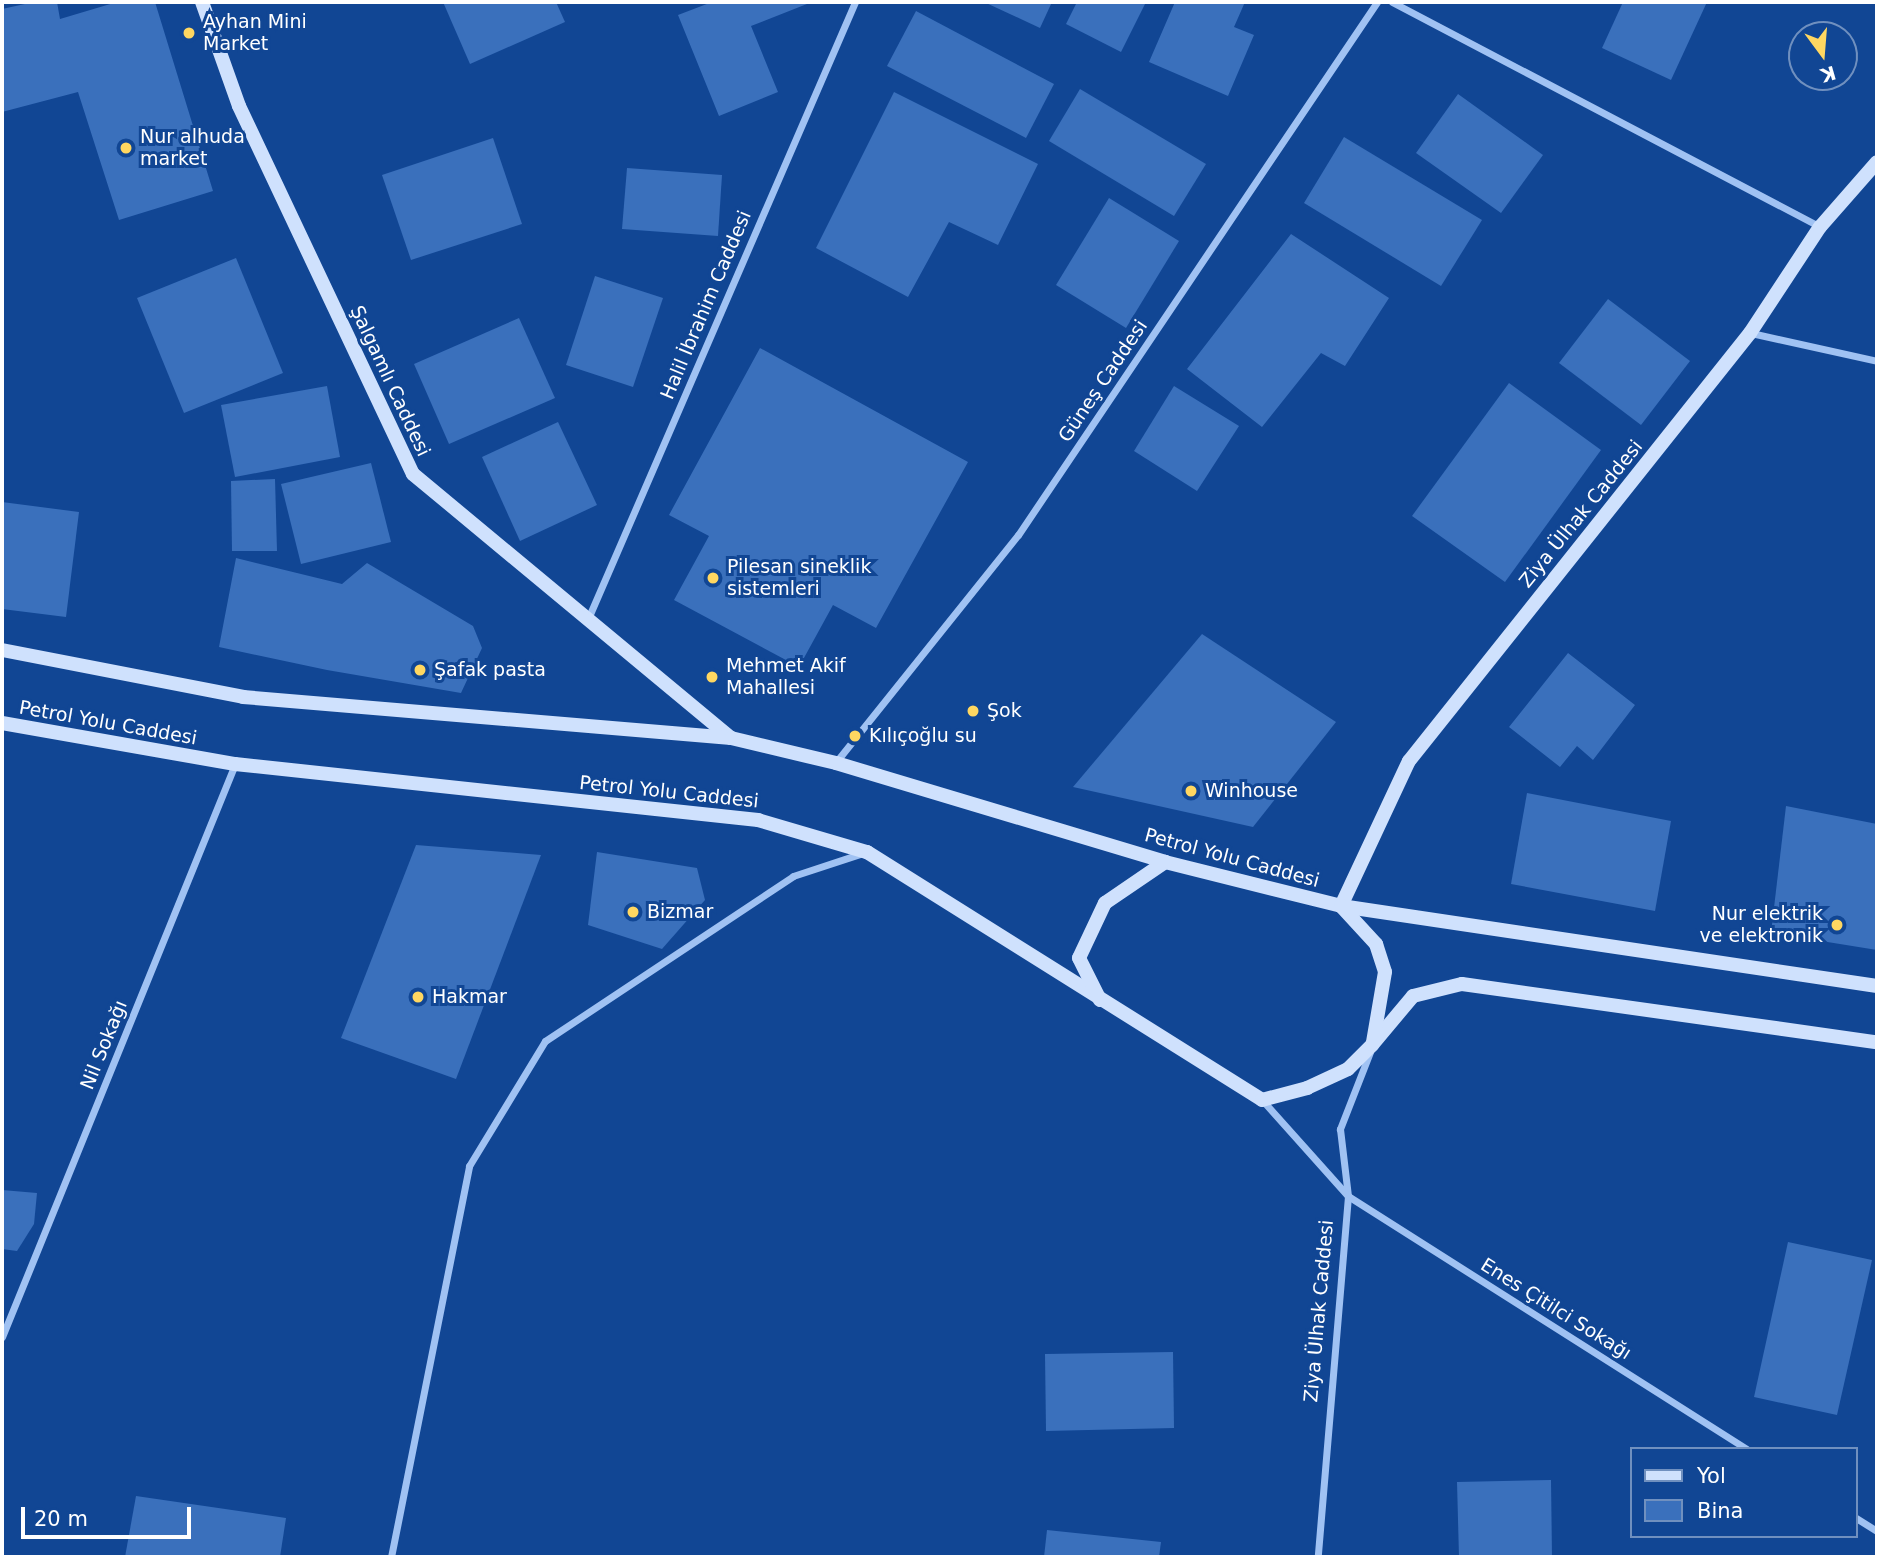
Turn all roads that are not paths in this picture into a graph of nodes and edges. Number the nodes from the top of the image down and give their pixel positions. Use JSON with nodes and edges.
{"nodes":[{"id":1,"x":202,"y":2,"type":"edge"},
{"id":2,"x":855,"y":2,"type":"edge"},
{"id":3,"x":1377,"y":2,"type":"edge"},
{"id":4,"x":1392,"y":2,"type":"edge"},
{"id":5,"x":1877,"y":162,"type":"edge"},
{"id":6,"x":1820,"y":227,"type":"junction"},
{"id":7,"x":1750,"y":333,"type":"junction"},
{"id":8,"x":1877,"y":361,"type":"edge"},
{"id":9,"x":586,"y":621,"type":"junction"},
{"id":10,"x":2,"y":650,"type":"edge"},
{"id":11,"x":2,"y":723,"type":"edge"},
{"id":12,"x":731,"y":738,"type":"junction"},
{"id":13,"x":836,"y":763,"type":"junction"},
{"id":14,"x":234,"y":764,"type":"junction"},
{"id":15,"x":867,"y":852,"type":"junction"},
{"id":16,"x":1165,"y":862,"type":"junction"},
{"id":17,"x":1341,"y":906,"type":"junction"},
{"id":18,"x":1877,"y":986,"type":"edge"},
{"id":19,"x":1101,"y":1002,"type":"junction"},
{"id":20,"x":1877,"y":1042,"type":"edge"},
{"id":21,"x":1372,"y":1045,"type":"junction"},
{"id":22,"x":1262,"y":1100,"type":"junction"},
{"id":23,"x":1348,"y":1196,"type":"junction"},
{"id":24,"x":2,"y":1337,"type":"edge"},
{"id":25,"x":1744,"y":1447,"type":"edge"},
{"id":26,"x":1858,"y":1519,"type":"edge"},
{"id":27,"x":1877,"y":1531,"type":"edge"},
{"id":28,"x":391,"y":1557,"type":"edge"},
{"id":29,"x":1318,"y":1557,"type":"edge"}],
"edges":[{"from":1,"to":9,"type":"main road","name":"Şalgamlı Caddesi"},
{"from":2,"to":9,"type":"street","name":"Halil İbrahim Caddesi"},
{"from":3,"to":13,"type":"street","name":"Güneş Caddesi"},
{"from":4,"to":6,"type":"street"},
{"from":5,"to":6,"type":"main road","name":"Ziya Ülhak Caddesi"},
{"from":6,"to":7,"type":"main road","name":"Ziya Ülhak Caddesi"},
{"from":7,"to":8,"type":"street"},
{"from":7,"to":17,"type":"main road","name":"Ziya Ülhak Caddesi"},
{"from":9,"to":12,"type":"main road","name":"Şalgamlı Caddesi"},
{"from":10,"to":12,"type":"main road","name":"Petrol Yolu Caddesi"},
{"from":11,"to":14,"type":"main road","name":"Petrol Yolu Caddesi"},
{"from":12,"to":13,"type":"main road","name":"Petrol Yolu Caddesi"},
{"from":13,"to":16,"type":"main road","name":"Petrol Yolu Caddesi"},
{"from":14,"to":15,"type":"main road","name":"Petrol Yolu Caddesi"},
{"from":14,"to":24,"type":"street","name":"Nil Sokağı"},
{"from":15,"to":19,"type":"main road","name":"Petrol Yolu Caddesi"},
{"from":15,"to":28,"type":"street"},
{"from":16,"to":17,"type":"main road","name":"Petrol Yolu Caddesi"},
{"from":16,"to":19,"type":"main road"},
{"from":17,"to":18,"type":"main road","name":"Petrol Yolu Caddesi"},
{"from":17,"to":21,"type":"main road","name":"Petrol Yolu Caddesi"},
{"from":19,"to":22,"type":"main road","name":"Petrol Yolu Caddesi"},
{"from":20,"to":21,"type":"main road"},
{"from":21,"to":22,"type":"main road"},
{"from":21,"to":23,"type":"street"},
{"from":22,"to":23,"type":"street","name":"Ziya Ülhak Caddesi"},
{"from":23,"to":25,"type":"street","name":"Enes Çitilci Sokağı"},
{"from":23,"to":29,"type":"street","name":"Ziya Ülhak Caddesi"},
{"from":26,"to":27,"type":"street"}]}
